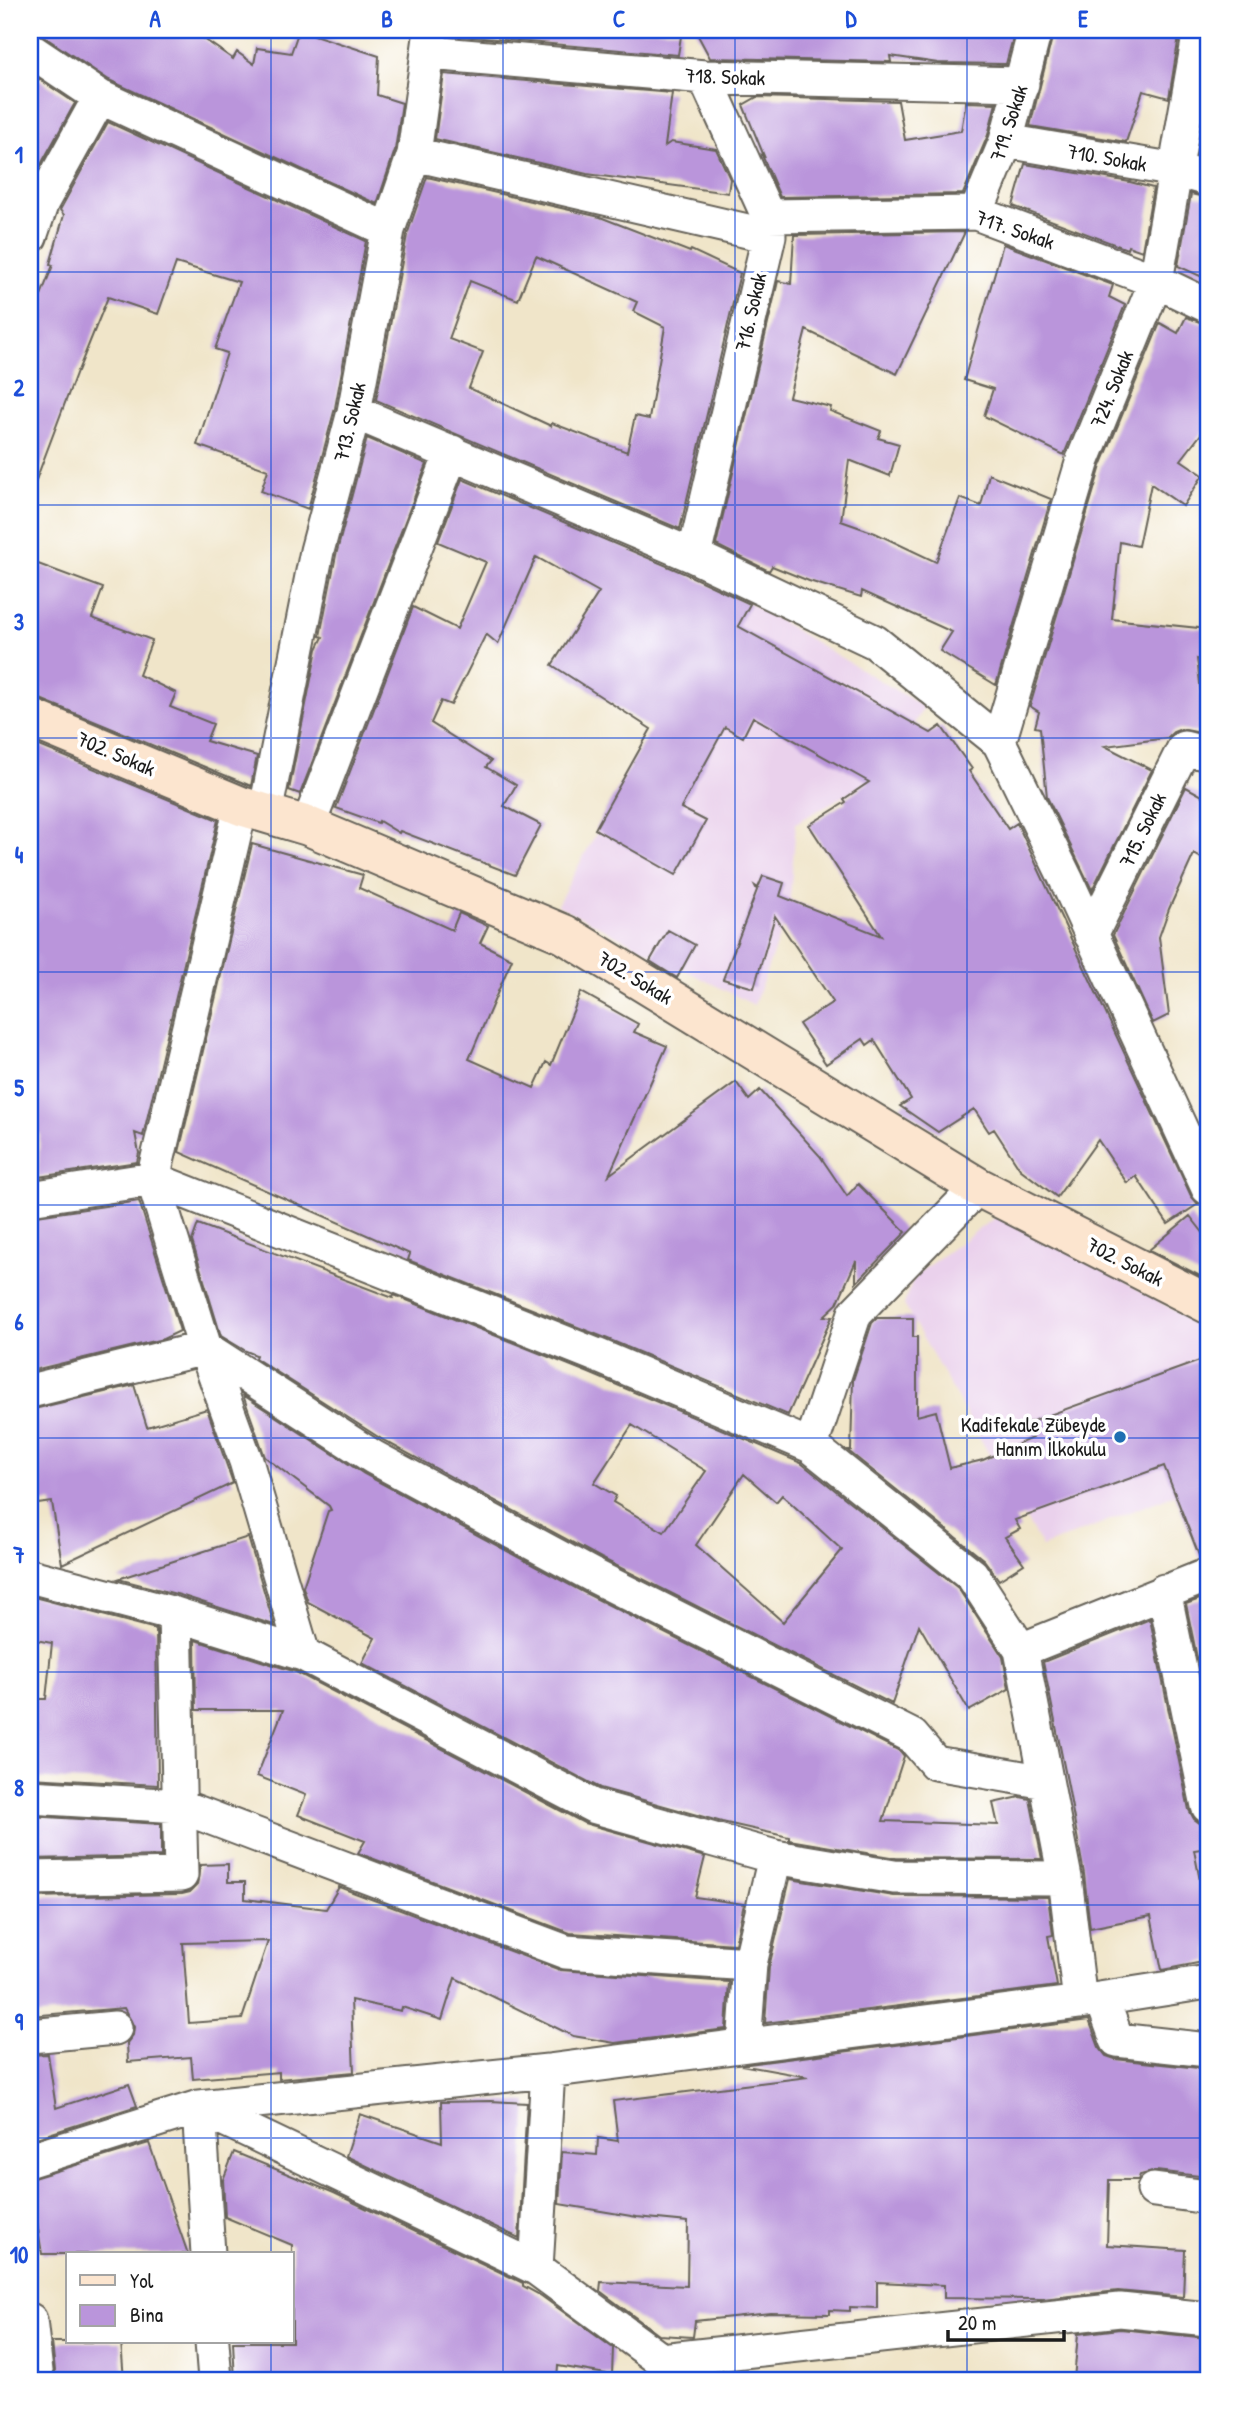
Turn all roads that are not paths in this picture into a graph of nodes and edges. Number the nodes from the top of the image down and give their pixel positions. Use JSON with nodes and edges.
{"nodes":[{"id":1,"x":1035,"y":30,"type":"edge"},
{"id":2,"x":1200,"y":30,"type":"edge"},
{"id":3,"x":431,"y":41,"type":"edge"},
{"id":4,"x":30,"y":50,"type":"edge"},
{"id":5,"x":705,"y":77,"type":"junction"},
{"id":6,"x":1022,"y":84,"type":"junction"},
{"id":7,"x":100,"y":97,"type":"junction"},
{"id":8,"x":1006,"y":141,"type":"junction"},
{"id":9,"x":414,"y":154,"type":"junction"},
{"id":10,"x":1176,"y":170,"type":"junction"},
{"id":11,"x":1208,"y":179,"type":"edge"},
{"id":12,"x":36,"y":197,"type":"edge"},
{"id":13,"x":976,"y":213,"type":"junction"},
{"id":14,"x":769,"y":226,"type":"junction"},
{"id":15,"x":388,"y":230,"type":"junction"},
{"id":16,"x":30,"y":237,"type":"edge"},
{"id":17,"x":1156,"y":281,"type":"junction"},
{"id":18,"x":1208,"y":306,"type":"edge"},
{"id":19,"x":354,"y":412,"type":"junction"},
{"id":20,"x":452,"y":452,"type":"junction"},
{"id":21,"x":694,"y":556,"type":"junction"},
{"id":22,"x":30,"y":718,"type":"edge"},
{"id":23,"x":999,"y":742,"type":"junction"},
{"id":24,"x":1208,"y":754,"type":"edge"},
{"id":25,"x":253,"y":810,"type":"junction"},
{"id":26,"x":308,"y":826,"type":"junction"},
{"id":27,"x":1091,"y":935,"type":"junction"},
{"id":28,"x":153,"y":1180,"type":"junction"},
{"id":29,"x":978,"y":1187,"type":"junction"},
{"id":30,"x":1208,"y":1188,"type":"edge"},
{"id":31,"x":30,"y":1198,"type":"edge"},
{"id":32,"x":1208,"y":1304,"type":"edge"},
{"id":33,"x":205,"y":1348,"type":"junction"},
{"id":34,"x":30,"y":1391,"type":"edge"},
{"id":35,"x":811,"y":1446,"type":"junction"},
{"id":36,"x":1208,"y":1575,"type":"edge"},
{"id":37,"x":30,"y":1576,"type":"edge"},
{"id":38,"x":1164,"y":1591,"type":"junction"},
{"id":39,"x":175,"y":1614,"type":"junction"},
{"id":40,"x":1021,"y":1650,"type":"junction"},
{"id":41,"x":303,"y":1654,"type":"junction"},
{"id":42,"x":1046,"y":1782,"type":"junction"},
{"id":43,"x":30,"y":1797,"type":"edge"},
{"id":44,"x":180,"y":1806,"type":"junction"},
{"id":45,"x":1208,"y":1806,"type":"edge"},
{"id":46,"x":775,"y":1857,"type":"junction"},
{"id":47,"x":30,"y":1878,"type":"edge"},
{"id":48,"x":1065,"y":1878,"type":"junction"},
{"id":49,"x":750,"y":1964,"type":"junction"},
{"id":50,"x":1208,"y":1982,"type":"edge"},
{"id":51,"x":1091,"y":2000,"type":"junction"},
{"id":52,"x":115,"y":2028,"type":"dead end"},
{"id":53,"x":30,"y":2036,"type":"edge"},
{"id":54,"x":744,"y":2045,"type":"junction"},
{"id":55,"x":1208,"y":2050,"type":"edge"},
{"id":56,"x":548,"y":2071,"type":"junction"},
{"id":57,"x":199,"y":2107,"type":"junction"},
{"id":58,"x":30,"y":2160,"type":"edge"},
{"id":59,"x":1154,"y":2190,"type":"dead end"},
{"id":60,"x":1208,"y":2197,"type":"edge"},
{"id":61,"x":208,"y":2252,"type":"edge"},
{"id":62,"x":536,"y":2268,"type":"junction"},
{"id":63,"x":1208,"y":2319,"type":"edge"},
{"id":64,"x":30,"y":2320,"type":"edge"},
{"id":65,"x":212,"y":2344,"type":"edge"},
{"id":66,"x":37,"y":2380,"type":"edge"},
{"id":67,"x":215,"y":2380,"type":"edge"}],
"edges":[{"from":1,"to":6,"type":"street","name":"719. Sokak"},
{"from":2,"to":10,"type":"street","name":"724. Sokak"},
{"from":3,"to":5,"type":"street","name":"718. Sokak"},
{"from":3,"to":9,"type":"street","name":"713. Sokak"},
{"from":4,"to":7,"type":"street"},
{"from":5,"to":6,"type":"street","name":"718. Sokak"},
{"from":5,"to":14,"type":"street"},
{"from":6,"to":8,"type":"street","name":"719. Sokak"},
{"from":7,"to":12,"type":"street"},
{"from":7,"to":15,"type":"street"},
{"from":8,"to":10,"type":"street","name":"710. Sokak"},
{"from":8,"to":13,"type":"street","name":"719. Sokak"},
{"from":9,"to":14,"type":"street","name":"717. Sokak"},
{"from":9,"to":15,"type":"street","name":"713. Sokak"},
{"from":10,"to":11,"type":"street","name":"710. Sokak"},
{"from":10,"to":17,"type":"street","name":"724. Sokak"},
{"from":12,"to":16,"type":"street"},
{"from":13,"to":14,"type":"street","name":"717. Sokak"},
{"from":13,"to":17,"type":"street","name":"717. Sokak"},
{"from":14,"to":21,"type":"street","name":"716. Sokak"},
{"from":15,"to":19,"type":"street","name":"713. Sokak"},
{"from":17,"to":18,"type":"street","name":"717. Sokak"},
{"from":17,"to":23,"type":"street","name":"724. Sokak"},
{"from":19,"to":20,"type":"street"},
{"from":19,"to":25,"type":"street","name":"713. Sokak"},
{"from":20,"to":21,"type":"street"},
{"from":20,"to":26,"type":"street"},
{"from":21,"to":23,"type":"street"},
{"from":22,"to":25,"type":"street","name":"702. Sokak"},
{"from":23,"to":27,"type":"street"},
{"from":24,"to":27,"type":"street","name":"715. Sokak"},
{"from":25,"to":26,"type":"street","name":"702. Sokak"},
{"from":25,"to":28,"type":"street","name":"713. Sokak"},
{"from":26,"to":29,"type":"street","name":"702. Sokak"},
{"from":27,"to":30,"type":"street"},
{"from":28,"to":31,"type":"street"},
{"from":28,"to":33,"type":"street"},
{"from":28,"to":35,"type":"street"},
{"from":29,"to":32,"type":"street","name":"702. Sokak"},
{"from":29,"to":35,"type":"street"},
{"from":33,"to":34,"type":"street"},
{"from":33,"to":41,"type":"street"},
{"from":33,"to":42,"type":"street"},
{"from":35,"to":40,"type":"street"},
{"from":36,"to":38,"type":"street"},
{"from":37,"to":39,"type":"street"},
{"from":38,"to":40,"type":"street"},
{"from":38,"to":45,"type":"street"},
{"from":39,"to":41,"type":"street"},
{"from":39,"to":44,"type":"street"},
{"from":40,"to":42,"type":"street"},
{"from":41,"to":46,"type":"street"},
{"from":42,"to":48,"type":"street"},
{"from":43,"to":44,"type":"street"},
{"from":44,"to":47,"type":"street"},
{"from":44,"to":49,"type":"street"},
{"from":46,"to":48,"type":"street"},
{"from":46,"to":49,"type":"street"},
{"from":48,"to":51,"type":"street"},
{"from":49,"to":54,"type":"street"},
{"from":50,"to":51,"type":"street"},
{"from":51,"to":54,"type":"street"},
{"from":51,"to":55,"type":"street"},
{"from":52,"to":53,"type":"street"},
{"from":54,"to":56,"type":"street"},
{"from":56,"to":57,"type":"street"},
{"from":56,"to":62,"type":"street"},
{"from":57,"to":58,"type":"street"},
{"from":57,"to":61,"type":"street"},
{"from":57,"to":62,"type":"street"},
{"from":59,"to":60,"type":"street"},
{"from":62,"to":63,"type":"street"},
{"from":64,"to":66,"type":"street"},
{"from":65,"to":67,"type":"street"}]}
